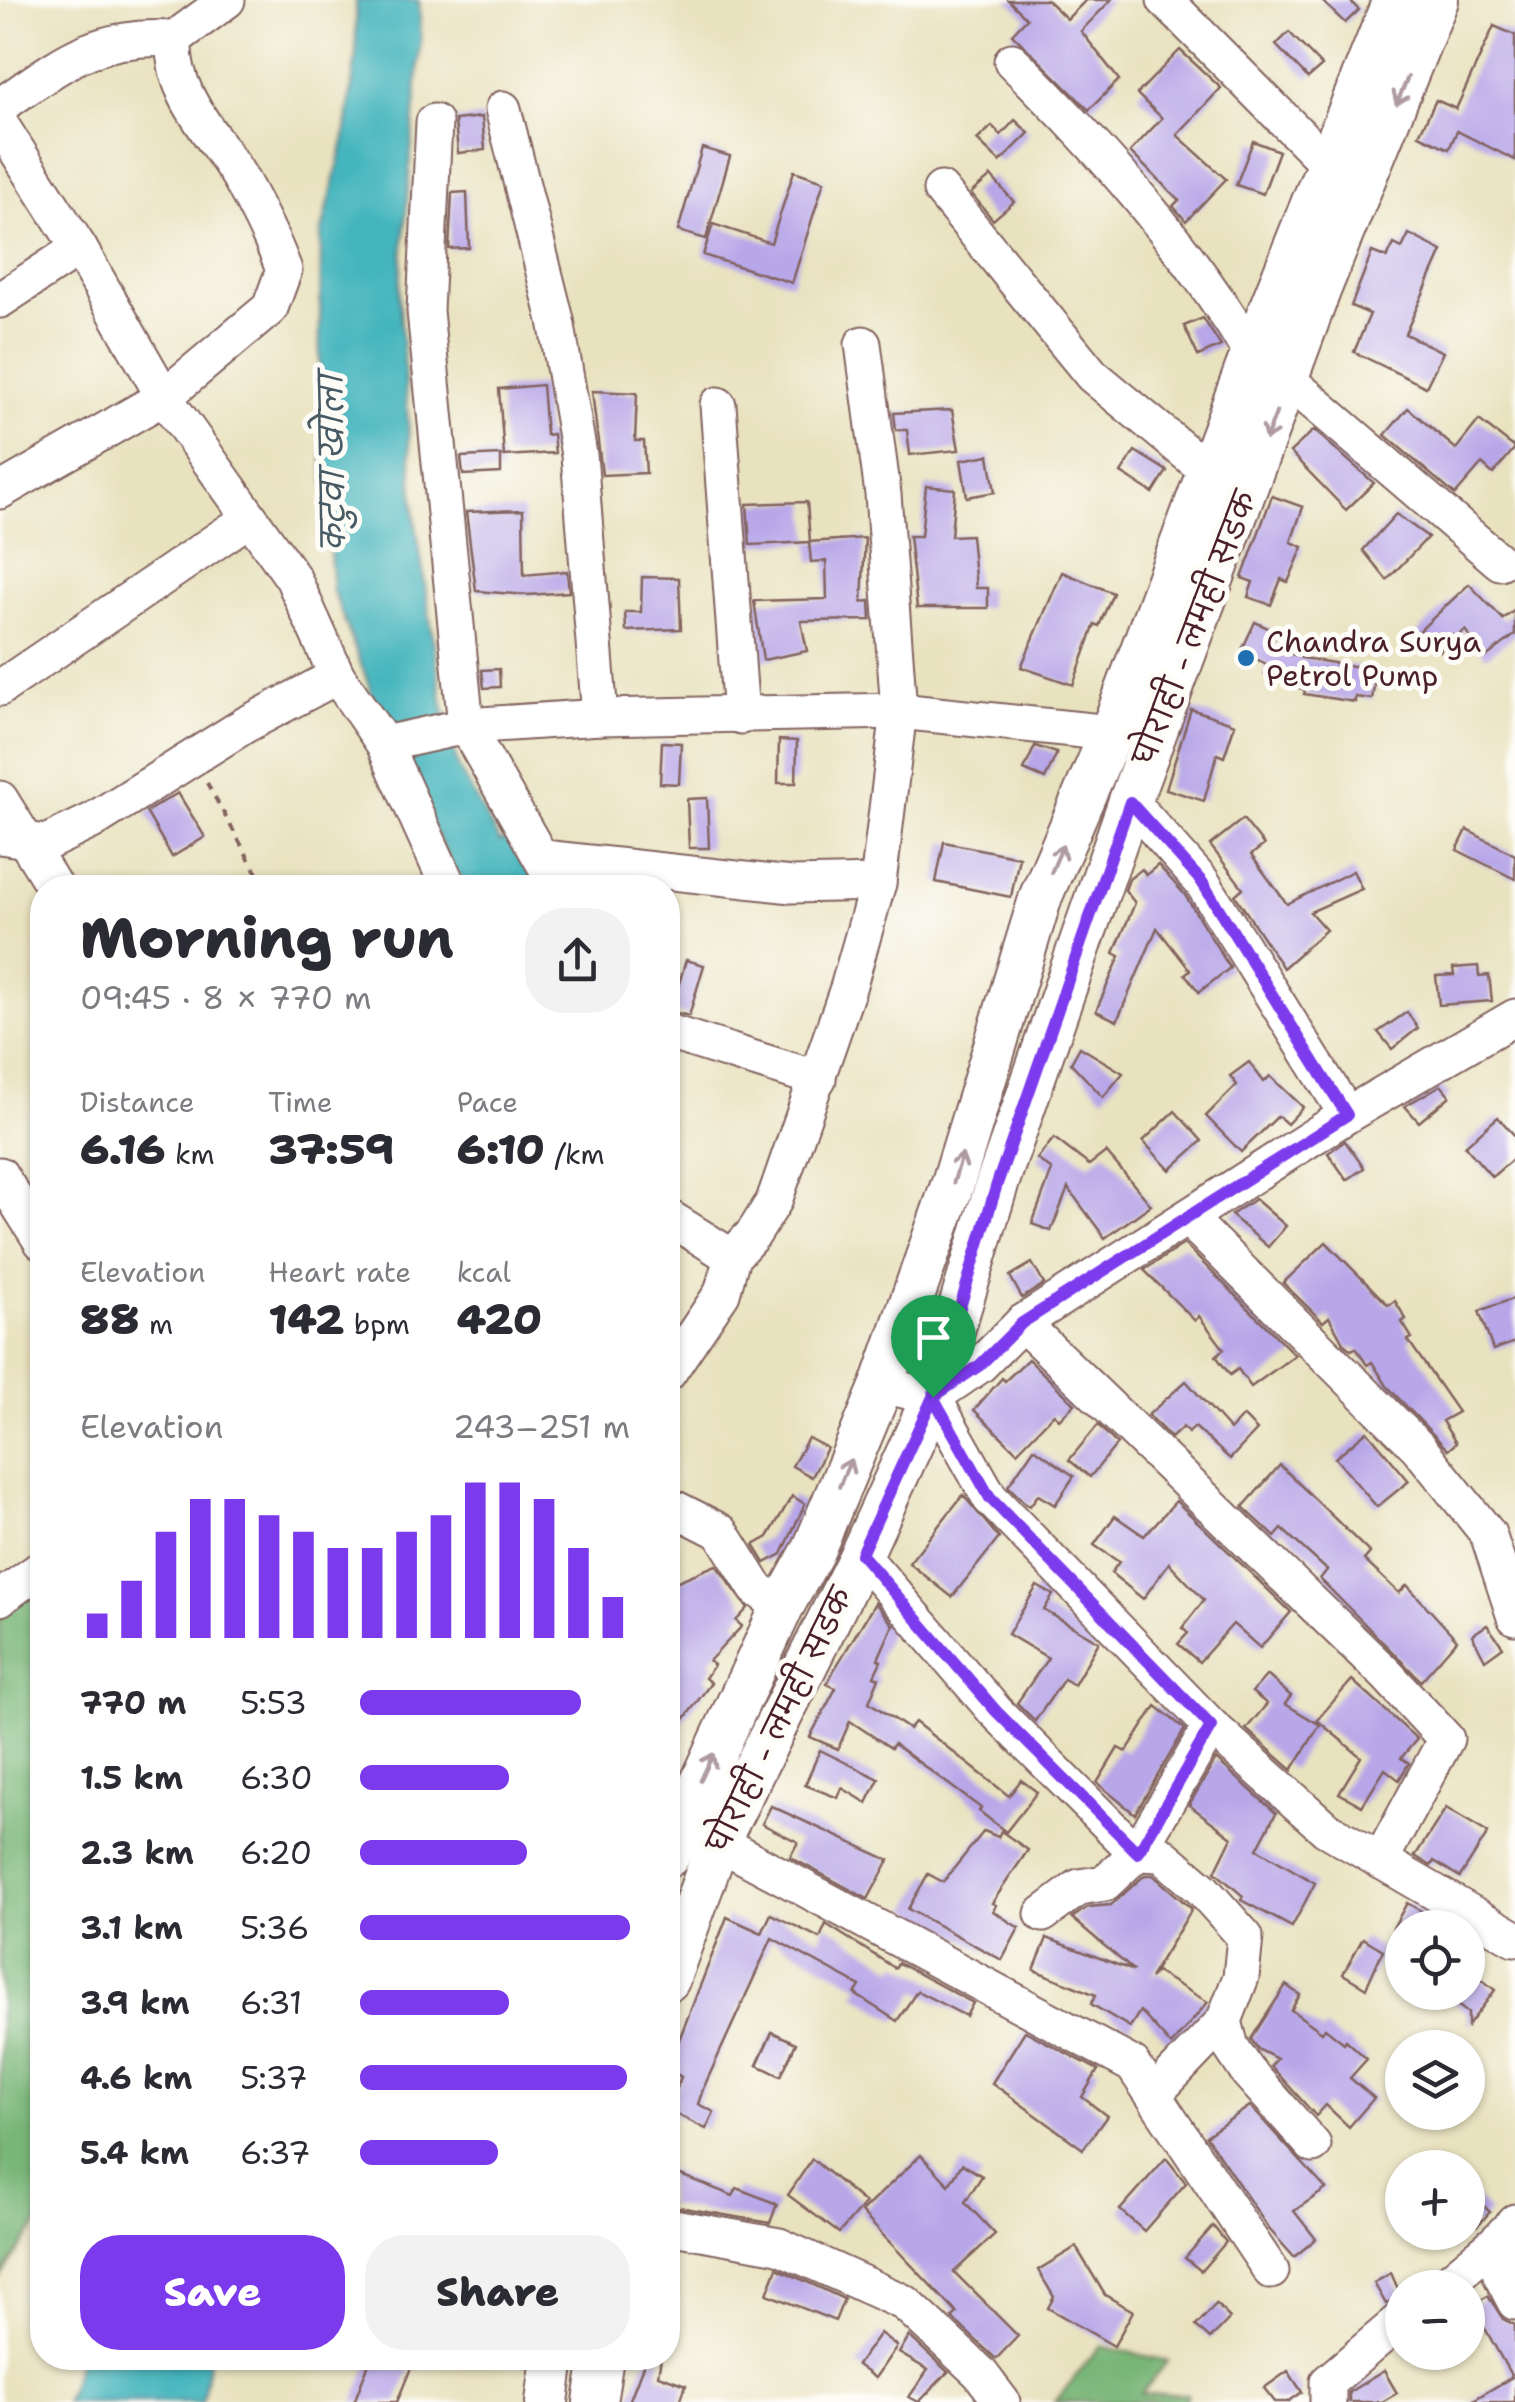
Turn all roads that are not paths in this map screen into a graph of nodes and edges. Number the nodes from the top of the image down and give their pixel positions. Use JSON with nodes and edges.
{"nodes":[{"id":1,"x":227,"y":0,"type":"edge"},
{"id":2,"x":1165,"y":0,"type":"edge"},
{"id":3,"x":1437,"y":0,"type":"edge"},
{"id":4,"x":1387,"y":3,"type":"edge"},
{"id":5,"x":174,"y":39,"type":"junction"},
{"id":6,"x":1012,"y":61,"type":"dead end"},
{"id":7,"x":0,"y":106,"type":"edge"},
{"id":8,"x":504,"y":109,"type":"dead end"},
{"id":9,"x":434,"y":122,"type":"dead end"},
{"id":10,"x":0,"y":124,"type":"edge"},
{"id":11,"x":1326,"y":163,"type":"junction"},
{"id":12,"x":941,"y":190,"type":"dead end"},
{"id":13,"x":79,"y":248,"type":"junction"},
{"id":14,"x":0,"y":300,"type":"edge"},
{"id":15,"x":863,"y":344,"type":"dead end"},
{"id":16,"x":1252,"y":354,"type":"junction"},
{"id":17,"x":1288,"y":380,"type":"junction"},
{"id":18,"x":164,"y":397,"type":"junction"},
{"id":19,"x":718,"y":405,"type":"dead end"},
{"id":20,"x":1207,"y":470,"type":"junction"},
{"id":21,"x":0,"y":491,"type":"edge"},
{"id":22,"x":248,"y":520,"type":"junction"},
{"id":23,"x":1500,"y":562,"type":"dead end"},
{"id":24,"x":337,"y":676,"type":"junction"},
{"id":25,"x":0,"y":688,"type":"edge"},
{"id":26,"x":899,"y":710,"type":"junction"},
{"id":27,"x":741,"y":716,"type":"junction"},
{"id":28,"x":600,"y":717,"type":"junction"},
{"id":29,"x":466,"y":726,"type":"junction"},
{"id":30,"x":1111,"y":733,"type":"junction"},
{"id":31,"x":384,"y":744,"type":"junction"},
{"id":32,"x":0,"y":800,"type":"edge"},
{"id":33,"x":1130,"y":802,"type":"junction"},
{"id":34,"x":12,"y":838,"type":"edge"},
{"id":35,"x":550,"y":873,"type":"edge"},
{"id":36,"x":44,"y":875,"type":"edge"},
{"id":37,"x":442,"y":875,"type":"edge"},
{"id":38,"x":590,"y":875,"type":"edge"},
{"id":39,"x":680,"y":879,"type":"edge"},
{"id":40,"x":878,"y":883,"type":"junction"},
{"id":41,"x":1515,"y":1017,"type":"edge"},
{"id":42,"x":680,"y":1036,"type":"edge"},
{"id":43,"x":818,"y":1079,"type":"junction"},
{"id":44,"x":1347,"y":1115,"type":"junction"},
{"id":45,"x":0,"y":1175,"type":"edge"},
{"id":46,"x":1188,"y":1218,"type":"junction"},
{"id":47,"x":30,"y":1223,"type":"edge"},
{"id":48,"x":680,"y":1224,"type":"edge"},
{"id":49,"x":732,"y":1257,"type":"junction"},
{"id":50,"x":1022,"y":1323,"type":"junction"},
{"id":51,"x":680,"y":1356,"type":"edge"},
{"id":52,"x":882,"y":1385,"type":"junction"},
{"id":53,"x":933,"y":1397,"type":"junction"},
{"id":54,"x":680,"y":1511,"type":"edge"},
{"id":55,"x":861,"y":1554,"type":"junction"},
{"id":56,"x":30,"y":1577,"type":"edge"},
{"id":57,"x":0,"y":1598,"type":"edge"},
{"id":58,"x":782,"y":1607,"type":"junction"},
{"id":59,"x":1515,"y":1617,"type":"edge"},
{"id":60,"x":1211,"y":1726,"type":"junction"},
{"id":61,"x":680,"y":1830,"type":"edge"},
{"id":62,"x":718,"y":1842,"type":"junction"},
{"id":63,"x":1138,"y":1853,"type":"junction"},
{"id":64,"x":1380,"y":1861,"type":"junction"},
{"id":65,"x":1043,"y":1914,"type":"dead end"},
{"id":66,"x":1514,"y":1938,"type":"edge"},
{"id":67,"x":680,"y":1947,"type":"edge"},
{"id":68,"x":1224,"y":2022,"type":"junction"},
{"id":69,"x":1154,"y":2093,"type":"junction"},
{"id":70,"x":1313,"y":2145,"type":"dead end"},
{"id":71,"x":680,"y":2228,"type":"edge"},
{"id":72,"x":1505,"y":2233,"type":"edge"},
{"id":73,"x":1462,"y":2270,"type":"edge"},
{"id":74,"x":1272,"y":2271,"type":"dead end"},
{"id":75,"x":1515,"y":2302,"type":"edge"},
{"id":76,"x":1385,"y":2333,"type":"edge"},
{"id":77,"x":552,"y":2370,"type":"edge"},
{"id":78,"x":600,"y":2370,"type":"edge"},
{"id":79,"x":547,"y":2402,"type":"edge"},
{"id":80,"x":596,"y":2402,"type":"edge"},
{"id":81,"x":1002,"y":2402,"type":"edge"},
{"id":82,"x":1328,"y":2402,"type":"edge"}],
"edges":[{"from":1,"to":5,"type":"street"},
{"from":2,"to":11,"type":"street"},
{"from":3,"to":17,"type":"main road","name":"घोराही - लमही सडक","one_way":true},
{"from":4,"to":11,"type":"main road","name":"घोराही - लमही सडक"},
{"from":5,"to":7,"type":"street"},
{"from":5,"to":18,"type":"street"},
{"from":6,"to":16,"type":"street"},
{"from":8,"to":28,"type":"street"},
{"from":9,"to":29,"type":"street"},
{"from":10,"to":13,"type":"street"},
{"from":11,"to":16,"type":"main road","name":"घोराही - लमही सडक"},
{"from":12,"to":20,"type":"street"},
{"from":13,"to":14,"type":"street"},
{"from":13,"to":18,"type":"street"},
{"from":15,"to":26,"type":"street"},
{"from":16,"to":20,"type":"main road","name":"घोराही - लमही सडक"},
{"from":17,"to":23,"type":"street"},
{"from":17,"to":33,"type":"main road","name":"घोराही - लमही सडक","one_way":true},
{"from":18,"to":21,"type":"street"},
{"from":18,"to":22,"type":"street"},
{"from":19,"to":27,"type":"street"},
{"from":20,"to":30,"type":"main road","name":"घोराही - लमही सडक"},
{"from":22,"to":24,"type":"street"},
{"from":22,"to":25,"type":"street"},
{"from":24,"to":31,"type":"street"},
{"from":24,"to":34,"type":"street"},
{"from":26,"to":27,"type":"street"},
{"from":26,"to":30,"type":"street"},
{"from":26,"to":40,"type":"street"},
{"from":27,"to":28,"type":"street"},
{"from":28,"to":29,"type":"street"},
{"from":29,"to":31,"type":"street"},
{"from":29,"to":35,"type":"street"},
{"from":52,"to":30,"type":"main road","name":"घोराही - लमही सडक","one_way":true},
{"from":31,"to":37,"type":"street"},
{"from":32,"to":34,"type":"street"},
{"from":33,"to":44,"type":"street"},
{"from":33,"to":53,"type":"main road","name":"घोराही - लमही सडक"},
{"from":34,"to":36,"type":"street"},
{"from":35,"to":38,"type":"street"},
{"from":39,"to":40,"type":"street"},
{"from":40,"to":43,"type":"street"},
{"from":41,"to":44,"type":"street"},
{"from":42,"to":43,"type":"street"},
{"from":43,"to":49,"type":"street"},
{"from":44,"to":46,"type":"street"},
{"from":45,"to":47,"type":"street"},
{"from":46,"to":50,"type":"street"},
{"from":46,"to":59,"type":"street"},
{"from":48,"to":49,"type":"street"},
{"from":49,"to":51,"type":"street"},
{"from":50,"to":53,"type":"street"},
{"from":50,"to":64,"type":"street"},
{"from":52,"to":53,"type":"street"},
{"from":58,"to":52,"type":"main road","name":"घोराही - लमही सडक","one_way":true},
{"from":53,"to":55,"type":"main road","name":"घोराही - लमही सडक"},
{"from":53,"to":60,"type":"street"},
{"from":54,"to":58,"type":"street"},
{"from":55,"to":62,"type":"main road","name":"घोराही - लमही सडक"},
{"from":55,"to":63,"type":"street"},
{"from":56,"to":57,"type":"street"},
{"from":61,"to":58,"type":"main road","name":"घोराही - लमही सडक","one_way":true},
{"from":60,"to":63,"type":"street"},
{"from":60,"to":64,"type":"street"},
{"from":62,"to":67,"type":"main road","name":"घोराही - लमही सडक"},
{"from":62,"to":69,"type":"street"},
{"from":63,"to":65,"type":"street"},
{"from":63,"to":68,"type":"street"},
{"from":64,"to":66,"type":"street"},
{"from":68,"to":69,"type":"street"},
{"from":68,"to":70,"type":"street"},
{"from":69,"to":74,"type":"street"},
{"from":71,"to":81,"type":"street"},
{"from":72,"to":73,"type":"street"},
{"from":72,"to":75,"type":"street"},
{"from":76,"to":82,"type":"street"},
{"from":77,"to":79,"type":"main road"},
{"from":78,"to":80,"type":"main road"}]}
